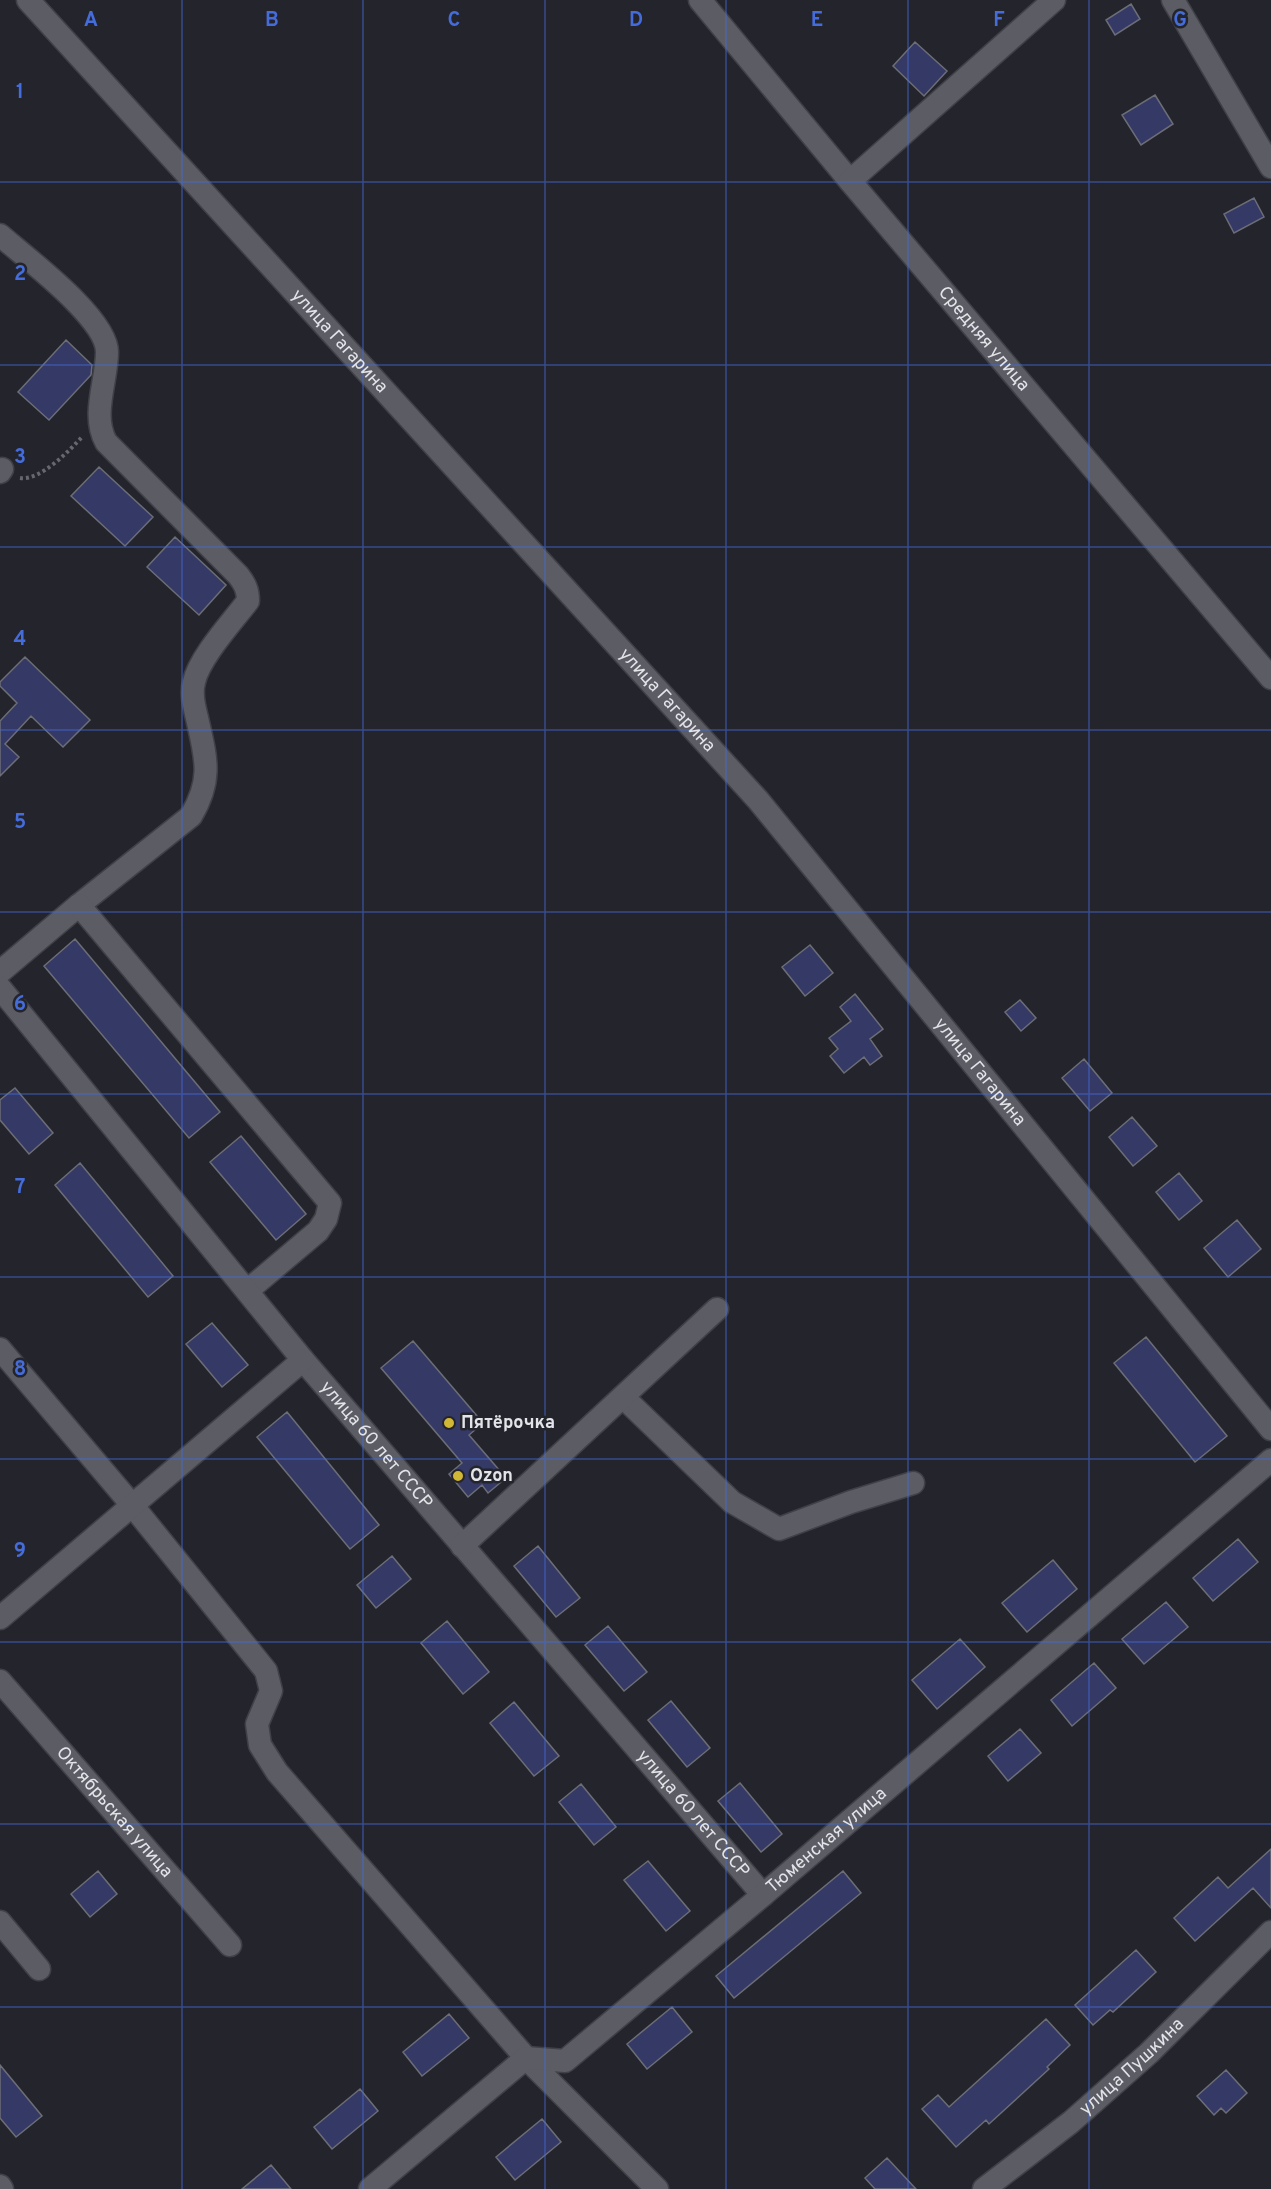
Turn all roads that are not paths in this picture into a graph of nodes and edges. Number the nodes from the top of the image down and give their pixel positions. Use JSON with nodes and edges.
{"nodes":[{"id":1,"x":28,"y":0,"type":"edge"},
{"id":2,"x":700,"y":0,"type":"edge"},
{"id":3,"x":1054,"y":0,"type":"edge"},
{"id":4,"x":1173,"y":0,"type":"edge"},
{"id":5,"x":1271,"y":167,"type":"edge"},
{"id":6,"x":850,"y":181,"type":"junction"},
{"id":7,"x":0,"y":235,"type":"edge"},
{"id":8,"x":1271,"y":678,"type":"edge"},
{"id":9,"x":78,"y":905,"type":"junction"},
{"id":10,"x":0,"y":972,"type":"edge"},
{"id":11,"x":0,"y":988,"type":"edge"},
{"id":12,"x":247,"y":1292,"type":"junction"},
{"id":13,"x":717,"y":1309,"type":"dead end"},
{"id":14,"x":0,"y":1349,"type":"edge"},
{"id":15,"x":303,"y":1360,"type":"junction"},
{"id":16,"x":623,"y":1397,"type":"junction"},
{"id":17,"x":1271,"y":1429,"type":"edge"},
{"id":18,"x":1271,"y":1460,"type":"edge"},
{"id":19,"x":913,"y":1483,"type":"dead end"},
{"id":20,"x":132,"y":1505,"type":"junction"},
{"id":21,"x":462,"y":1546,"type":"junction"},
{"id":22,"x":0,"y":1618,"type":"edge"},
{"id":23,"x":0,"y":1681,"type":"edge"},
{"id":24,"x":763,"y":1895,"type":"junction"},
{"id":25,"x":0,"y":1922,"type":"edge"},
{"id":26,"x":1271,"y":1932,"type":"edge"},
{"id":27,"x":230,"y":1945,"type":"dead end"},
{"id":28,"x":39,"y":1969,"type":"dead end"},
{"id":29,"x":526,"y":2058,"type":"junction"},
{"id":30,"x":370,"y":2189,"type":"edge"},
{"id":31,"x":657,"y":2189,"type":"edge"},
{"id":32,"x":984,"y":2189,"type":"edge"}],
"edges":[{"from":1,"to":17,"type":"street","name":"улица Гагарина"},
{"from":2,"to":6,"type":"street","name":"Средняя улица"},
{"from":3,"to":6,"type":"street"},
{"from":4,"to":5,"type":"street"},
{"from":6,"to":8,"type":"street","name":"Средняя улица"},
{"from":7,"to":9,"type":"street"},
{"from":9,"to":10,"type":"street"},
{"from":9,"to":12,"type":"street"},
{"from":11,"to":12,"type":"street","name":"улица 60 лет СССР"},
{"from":12,"to":15,"type":"street","name":"улица 60 лет СССР"},
{"from":13,"to":16,"type":"street"},
{"from":14,"to":20,"type":"street"},
{"from":15,"to":20,"type":"street"},
{"from":15,"to":21,"type":"street","name":"улица 60 лет СССР"},
{"from":16,"to":19,"type":"street"},
{"from":16,"to":21,"type":"street"},
{"from":18,"to":24,"type":"street","name":"Тюменская улица"},
{"from":20,"to":22,"type":"street"},
{"from":20,"to":29,"type":"street"},
{"from":21,"to":24,"type":"street","name":"улица 60 лет СССР"},
{"from":23,"to":27,"type":"street","name":"Октябрьская улица"},
{"from":24,"to":29,"type":"street","name":"Тюменская улица"},
{"from":25,"to":28,"type":"street"},
{"from":26,"to":32,"type":"street","name":"улица Пушкина"},
{"from":29,"to":30,"type":"street"},
{"from":29,"to":31,"type":"street"}]}
